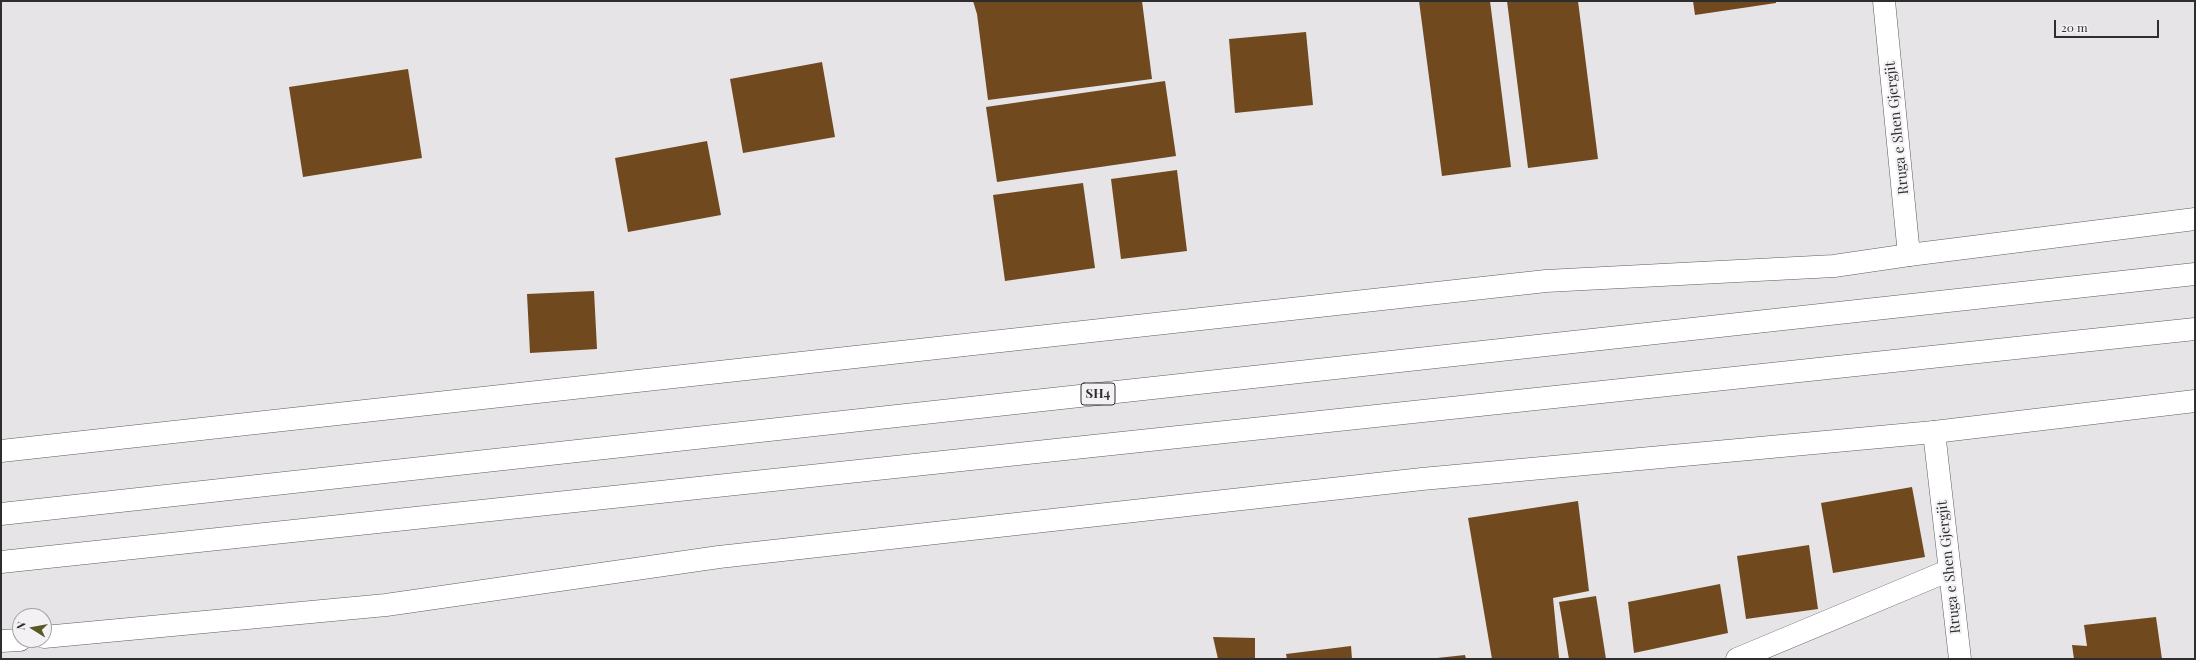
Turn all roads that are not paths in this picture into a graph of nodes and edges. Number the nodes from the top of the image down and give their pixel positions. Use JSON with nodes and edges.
{"nodes":[{"id":1,"x":1884,"y":1,"type":"edge"},
{"id":2,"x":2195,"y":220,"type":"edge"},
{"id":3,"x":1909,"y":255,"type":"junction"},
{"id":4,"x":2195,"y":274,"type":"edge"},
{"id":5,"x":2195,"y":329,"type":"edge"},
{"id":6,"x":2195,"y":401,"type":"edge"},
{"id":7,"x":1934,"y":432,"type":"junction"},
{"id":8,"x":1,"y":450,"type":"edge"},
{"id":9,"x":1,"y":514,"type":"edge"},
{"id":10,"x":1,"y":562,"type":"edge"},
{"id":11,"x":1950,"y":570,"type":"junction"},
{"id":12,"x":52,"y":636,"type":"edge"},
{"id":13,"x":12,"y":640,"type":"edge"},
{"id":14,"x":1,"y":641,"type":"edge"},
{"id":15,"x":1737,"y":659,"type":"edge"},
{"id":16,"x":1960,"y":659,"type":"edge"}],
"edges":[{"from":1,"to":3,"type":"main road","name":"Rruga e Shen Gjergjit"},
{"from":2,"to":3,"type":"main road"},
{"from":3,"to":8,"type":"main road"},
{"from":4,"to":9,"type":"main road","number":"SH4"},
{"from":5,"to":10,"type":"main road"},
{"from":6,"to":7,"type":"main road"},
{"from":7,"to":11,"type":"main road","name":"Rruga e Shen Gjergjit"},
{"from":7,"to":12,"type":"main road"},
{"from":11,"to":15,"type":"main road"},
{"from":11,"to":16,"type":"main road","name":"Rruga e Shen Gjergjit"},
{"from":13,"to":14,"type":"main road"}]}
